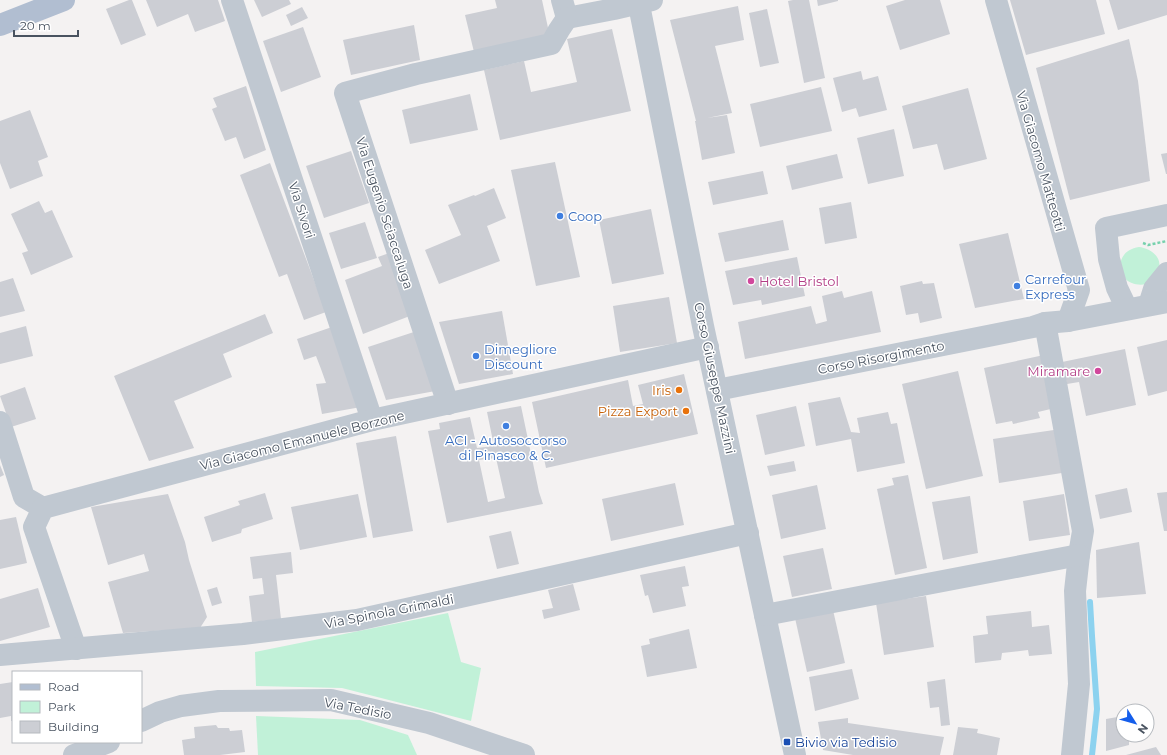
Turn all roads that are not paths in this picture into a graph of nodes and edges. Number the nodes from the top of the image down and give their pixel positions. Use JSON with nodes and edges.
{"nodes":[{"id":1,"x":64,"y":0,"type":"edge"},
{"id":2,"x":232,"y":0,"type":"edge"},
{"id":3,"x":996,"y":0,"type":"edge"},
{"id":4,"x":643,"y":1,"type":"edge"},
{"id":5,"x":564,"y":9,"type":"edge"},
{"id":6,"x":0,"y":25,"type":"edge"},
{"id":7,"x":1167,"y":215,"type":"edge"},
{"id":8,"x":1117,"y":288,"type":"junction"},
{"id":9,"x":1159,"y":292,"type":"edge"},
{"id":10,"x":1127,"y":309,"type":"junction"},
{"id":11,"x":1068,"y":321,"type":"junction"},
{"id":12,"x":1045,"y":323,"type":"junction"},
{"id":13,"x":708,"y":347,"type":"junction"},
{"id":14,"x":717,"y":390,"type":"junction"},
{"id":15,"x":448,"y":404,"type":"junction"},
{"id":16,"x":372,"y":420,"type":"junction"},
{"id":17,"x":0,"y":422,"type":"edge"},
{"id":18,"x":43,"y":508,"type":"junction"},
{"id":19,"x":748,"y":533,"type":"junction"},
{"id":20,"x":1079,"y":555,"type":"junction"},
{"id":21,"x":765,"y":615,"type":"junction"},
{"id":22,"x":76,"y":649,"type":"junction"},
{"id":23,"x":0,"y":656,"type":"edge"},
{"id":24,"x":142,"y":720,"type":"edge"},
{"id":25,"x":106,"y":743,"type":"edge"},
{"id":26,"x":74,"y":755,"type":"edge"},
{"id":27,"x":524,"y":755,"type":"edge"},
{"id":28,"x":795,"y":755,"type":"edge"},
{"id":29,"x":1072,"y":755,"type":"edge"}],
"edges":[{"from":1,"to":6,"type":"main road"},
{"from":2,"to":16,"type":"street","name":"Via Sivori"},
{"from":3,"to":11,"type":"street","name":"Via Giacomo Matteotti"},
{"from":4,"to":5,"type":"street"},
{"from":4,"to":13,"type":"street","name":"Corso Giuseppe Mazzini"},
{"from":5,"to":15,"type":"street","name":"Via Eugenio Sciaccaluga"},
{"from":7,"to":8,"type":"street"},
{"from":8,"to":9,"type":"street"},
{"from":8,"to":10,"type":"street"},
{"from":9,"to":10,"type":"street","name":"Corso Risorgimento"},
{"from":10,"to":11,"type":"street","name":"Corso Risorgimento"},
{"from":11,"to":12,"type":"street","name":"Corso Risorgimento"},
{"from":12,"to":14,"type":"street","name":"Corso Risorgimento"},
{"from":12,"to":20,"type":"street"},
{"from":13,"to":14,"type":"street","name":"Corso Giuseppe Mazzini"},
{"from":13,"to":15,"type":"street","name":"Via Giacomo Emanuele Borzone"},
{"from":14,"to":19,"type":"street","name":"Corso Giuseppe Mazzini"},
{"from":15,"to":16,"type":"street","name":"Via Giacomo Emanuele Borzone"},
{"from":16,"to":18,"type":"street","name":"Via Giacomo Emanuele Borzone"},
{"from":17,"to":18,"type":"street"},
{"from":18,"to":22,"type":"street"},
{"from":19,"to":21,"type":"street","name":"Corso Giuseppe Mazzini"},
{"from":19,"to":22,"type":"street","name":"Via Spinola Grimaldi"},
{"from":20,"to":21,"type":"street"},
{"from":20,"to":29,"type":"street"},
{"from":21,"to":28,"type":"street","name":"Corso Giuseppe Mazzini"},
{"from":22,"to":23,"type":"street","name":"Via Spinola Grimaldi"},
{"from":24,"to":27,"type":"street","name":"Via Tedisio"},
{"from":25,"to":26,"type":"street"}]}
